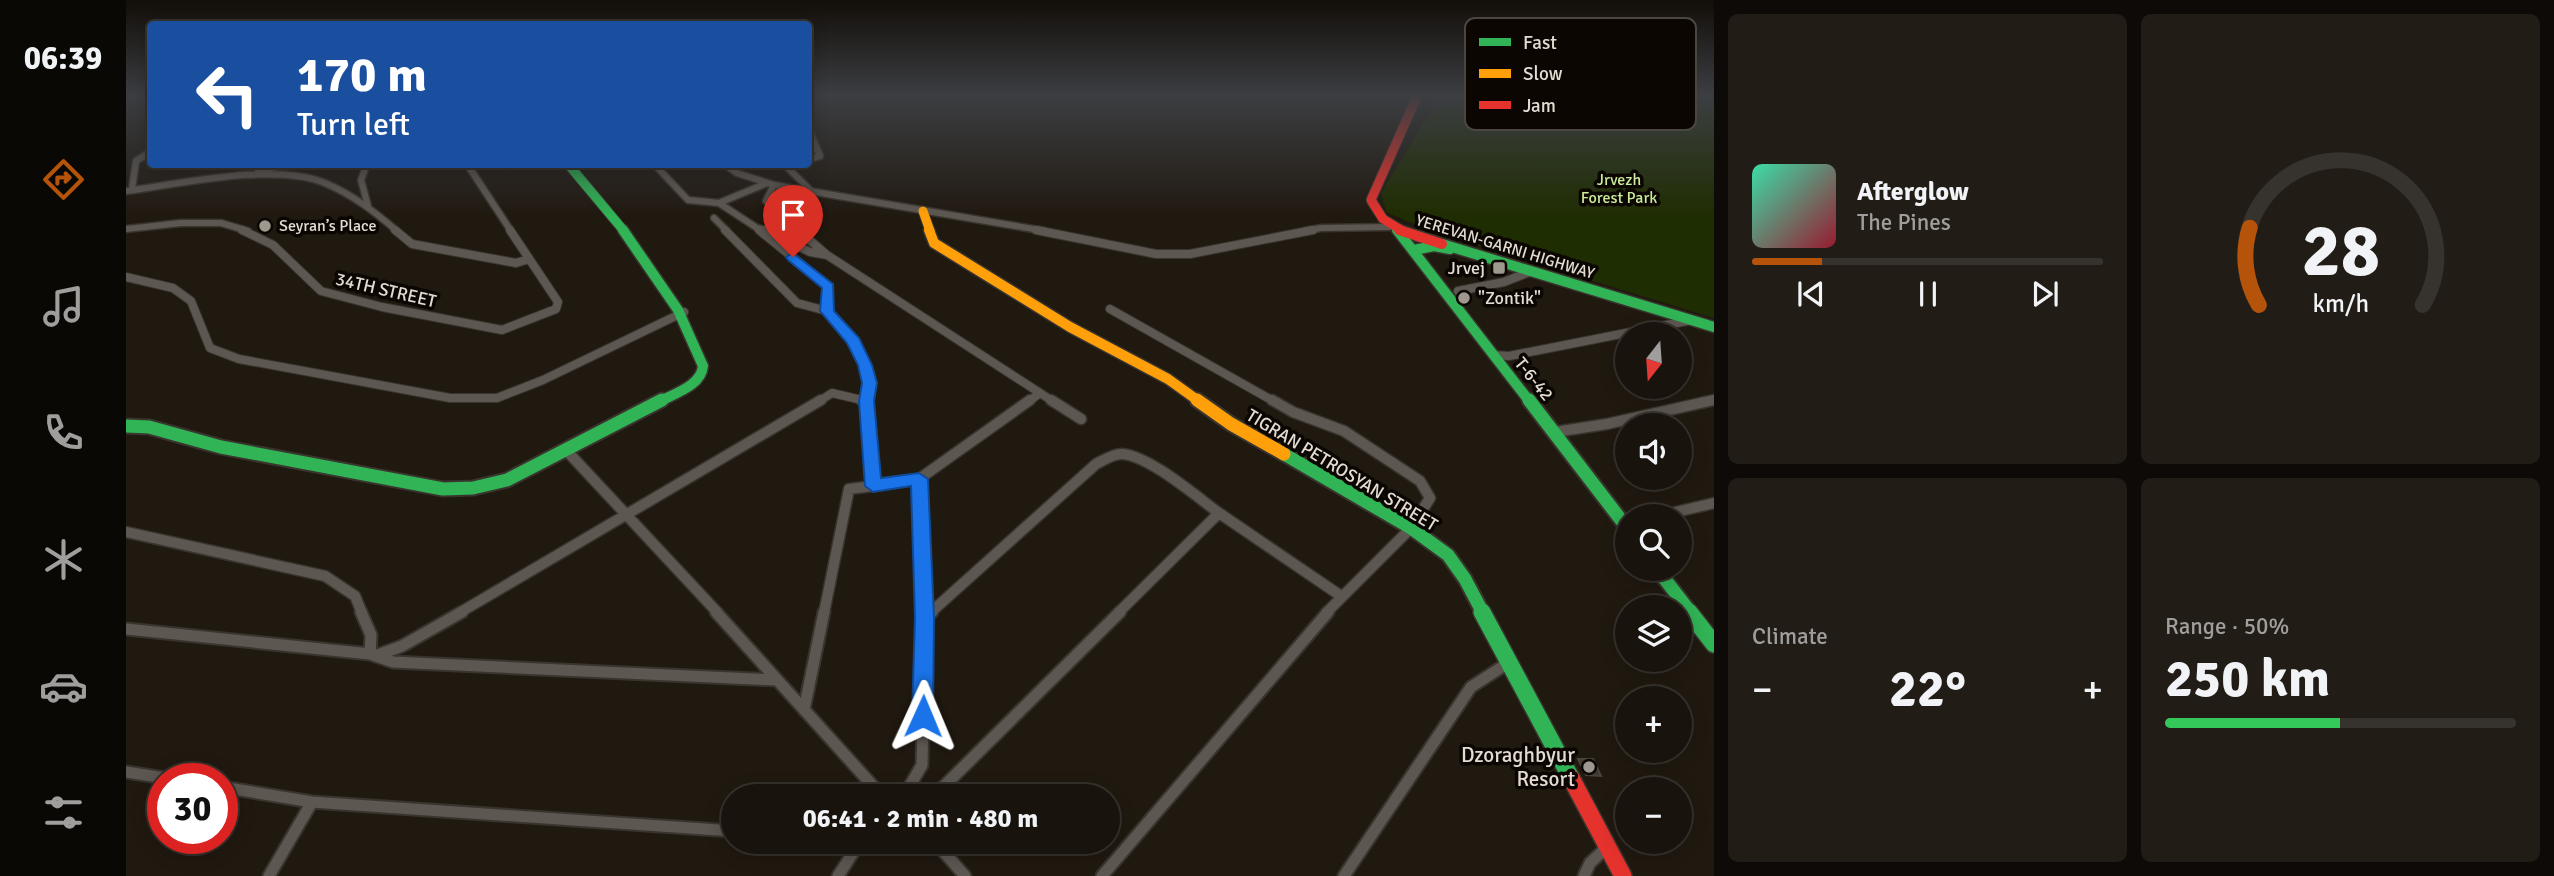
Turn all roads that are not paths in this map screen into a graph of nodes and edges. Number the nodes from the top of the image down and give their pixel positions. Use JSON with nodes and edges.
{"nodes":[{"id":1,"x":1400,"y":135,"type":"edge"},
{"id":2,"x":812,"y":137,"type":"edge"},
{"id":3,"x":147,"y":154,"type":"edge"},
{"id":4,"x":812,"y":159,"type":"edge"},
{"id":5,"x":272,"y":168,"type":"edge"},
{"id":6,"x":364,"y":168,"type":"edge"},
{"id":7,"x":470,"y":168,"type":"edge"},
{"id":8,"x":571,"y":168,"type":"edge"},
{"id":9,"x":658,"y":168,"type":"edge"},
{"id":10,"x":730,"y":168,"type":"edge"},
{"id":11,"x":788,"y":168,"type":"edge"},
{"id":12,"x":249,"y":173,"type":"dead end"},
{"id":13,"x":771,"y":184,"type":"junction"},
{"id":14,"x":129,"y":190,"type":"edge"},
{"id":15,"x":812,"y":191,"type":"junction"},
{"id":16,"x":719,"y":203,"type":"junction"},
{"id":17,"x":368,"y":206,"type":"junction"},
{"id":18,"x":923,"y":211,"type":"junction"},
{"id":19,"x":714,"y":218,"type":"dead end"},
{"id":20,"x":757,"y":228,"type":"junction"},
{"id":21,"x":1393,"y":228,"type":"junction"},
{"id":22,"x":126,"y":229,"type":"edge"},
{"id":23,"x":1450,"y":248,"type":"junction"},
{"id":24,"x":1414,"y":250,"type":"junction"},
{"id":25,"x":827,"y":255,"type":"junction"},
{"id":26,"x":529,"y":259,"type":"junction"},
{"id":27,"x":1532,"y":271,"type":"junction"},
{"id":28,"x":126,"y":277,"type":"edge"},
{"id":29,"x":1458,"y":291,"type":"dead end"},
{"id":30,"x":1110,"y":309,"type":"dead end"},
{"id":31,"x":827,"y":311,"type":"junction"},
{"id":32,"x":684,"y":312,"type":"junction"},
{"id":33,"x":1692,"y":320,"type":"junction"},
{"id":34,"x":1714,"y":327,"type":"edge"},
{"id":35,"x":1493,"y":355,"type":"junction"},
{"id":36,"x":1040,"y":393,"type":"junction"},
{"id":37,"x":1714,"y":400,"type":"edge"},
{"id":38,"x":866,"y":401,"type":"junction"},
{"id":39,"x":1081,"y":419,"type":"dead end"},
{"id":40,"x":126,"y":426,"type":"edge"},
{"id":41,"x":1555,"y":432,"type":"junction"},
{"id":42,"x":565,"y":449,"type":"junction"},
{"id":43,"x":919,"y":479,"type":"junction"},
{"id":44,"x":873,"y":486,"type":"junction"},
{"id":45,"x":1714,"y":503,"type":"edge"},
{"id":46,"x":1692,"y":508,"type":"edge"},
{"id":47,"x":1615,"y":511,"type":"edge"},
{"id":48,"x":1219,"y":513,"type":"junction"},
{"id":49,"x":629,"y":514,"type":"junction"},
{"id":50,"x":1411,"y":528,"type":"junction"},
{"id":51,"x":126,"y":532,"type":"edge"},
{"id":52,"x":1667,"y":581,"type":"edge"},
{"id":53,"x":1341,"y":596,"type":"junction"},
{"id":54,"x":925,"y":618,"type":"junction"},
{"id":55,"x":126,"y":629,"type":"edge"},
{"id":56,"x":1710,"y":631,"type":"edge"},
{"id":57,"x":1714,"y":644,"type":"edge"},
{"id":58,"x":372,"y":655,"type":"junction"},
{"id":59,"x":1508,"y":663,"type":"junction"},
{"id":60,"x":777,"y":680,"type":"junction"},
{"id":61,"x":804,"y":710,"type":"junction"},
{"id":62,"x":126,"y":772,"type":"edge"},
{"id":63,"x":147,"y":775,"type":"edge"},
{"id":64,"x":871,"y":784,"type":"edge"},
{"id":65,"x":911,"y":784,"type":"edge"},
{"id":66,"x":946,"y":784,"type":"edge"},
{"id":67,"x":238,"y":790,"type":"edge"},
{"id":68,"x":313,"y":802,"type":"junction"},
{"id":69,"x":721,"y":830,"type":"edge"},
{"id":70,"x":1606,"y":848,"type":"junction"},
{"id":71,"x":852,"y":854,"type":"edge"},
{"id":72,"x":946,"y":854,"type":"edge"},
{"id":73,"x":269,"y":876,"type":"edge"},
{"id":74,"x":838,"y":876,"type":"edge"},
{"id":75,"x":965,"y":876,"type":"edge"},
{"id":76,"x":1102,"y":876,"type":"edge"},
{"id":77,"x":1344,"y":876,"type":"edge"},
{"id":78,"x":1584,"y":876,"type":"edge"},
{"id":79,"x":1622,"y":876,"type":"edge"}],
"edges":[{"from":1,"to":21,"type":"street","name":"YEREVAN-GARNI HIGHWAY"},
{"from":2,"to":4,"type":"street"},
{"from":3,"to":14,"type":"street"},
{"from":5,"to":12,"type":"street"},
{"from":6,"to":17,"type":"street"},
{"from":7,"to":26,"type":"street"},
{"from":8,"to":32,"type":"street"},
{"from":9,"to":16,"type":"street"},
{"from":10,"to":13,"type":"street"},
{"from":11,"to":15,"type":"street"},
{"from":13,"to":15,"type":"street"},
{"from":13,"to":16,"type":"street"},
{"from":13,"to":25,"type":"street"},
{"from":14,"to":17,"type":"street"},
{"from":15,"to":18,"type":"street"},
{"from":16,"to":20,"type":"street"},
{"from":17,"to":26,"type":"street"},
{"from":18,"to":21,"type":"street"},
{"from":18,"to":50,"type":"street","name":"TIGRAN PETROSYAN STREET"},
{"from":19,"to":31,"type":"street"},
{"from":20,"to":25,"type":"street"},
{"from":20,"to":31,"type":"street"},
{"from":21,"to":23,"type":"street","name":"YEREVAN-GARNI HIGHWAY"},
{"from":21,"to":24,"type":"street","name":"T-6-42"},
{"from":22,"to":26,"type":"street","name":"34TH STREET"},
{"from":23,"to":24,"type":"street"},
{"from":23,"to":27,"type":"street","name":"YEREVAN-GARNI HIGHWAY"},
{"from":24,"to":35,"type":"street","name":"T-6-42"},
{"from":25,"to":36,"type":"street"},
{"from":27,"to":29,"type":"street"},
{"from":27,"to":33,"type":"street","name":"YEREVAN-GARNI HIGHWAY"},
{"from":28,"to":32,"type":"street"},
{"from":30,"to":50,"type":"street"},
{"from":31,"to":38,"type":"street"},
{"from":32,"to":42,"type":"street"},
{"from":33,"to":34,"type":"street","name":"YEREVAN-GARNI HIGHWAY"},
{"from":33,"to":35,"type":"street"},
{"from":35,"to":41,"type":"street","name":"T-6-42"},
{"from":36,"to":39,"type":"street"},
{"from":36,"to":43,"type":"street"},
{"from":37,"to":41,"type":"street"},
{"from":38,"to":44,"type":"street"},
{"from":38,"to":49,"type":"street"},
{"from":40,"to":42,"type":"street"},
{"from":41,"to":47,"type":"street","name":"T-6-42"},
{"from":42,"to":49,"type":"street"},
{"from":43,"to":44,"type":"street"},
{"from":43,"to":54,"type":"street"},
{"from":44,"to":61,"type":"street"},
{"from":45,"to":46,"type":"street"},
{"from":48,"to":53,"type":"street"},
{"from":48,"to":54,"type":"street"},
{"from":48,"to":66,"type":"street"},
{"from":49,"to":58,"type":"street"},
{"from":49,"to":60,"type":"street"},
{"from":50,"to":53,"type":"street"},
{"from":50,"to":59,"type":"street","name":"TIGRAN PETROSYAN STREET"},
{"from":51,"to":58,"type":"street"},
{"from":52,"to":56,"type":"street"},
{"from":53,"to":76,"type":"street"},
{"from":54,"to":65,"type":"street"},
{"from":55,"to":58,"type":"street"},
{"from":56,"to":57,"type":"street"},
{"from":58,"to":60,"type":"street"},
{"from":59,"to":70,"type":"street","name":"TIGRAN PETROSYAN STREET"},
{"from":59,"to":77,"type":"street"},
{"from":60,"to":61,"type":"street"},
{"from":61,"to":64,"type":"street"},
{"from":62,"to":63,"type":"street"},
{"from":67,"to":68,"type":"street"},
{"from":68,"to":69,"type":"street"},
{"from":68,"to":73,"type":"street"},
{"from":70,"to":78,"type":"street"},
{"from":70,"to":79,"type":"street","name":"TIGRAN PETROSYAN STREET"},
{"from":71,"to":74,"type":"street"},
{"from":72,"to":75,"type":"street"}]}
